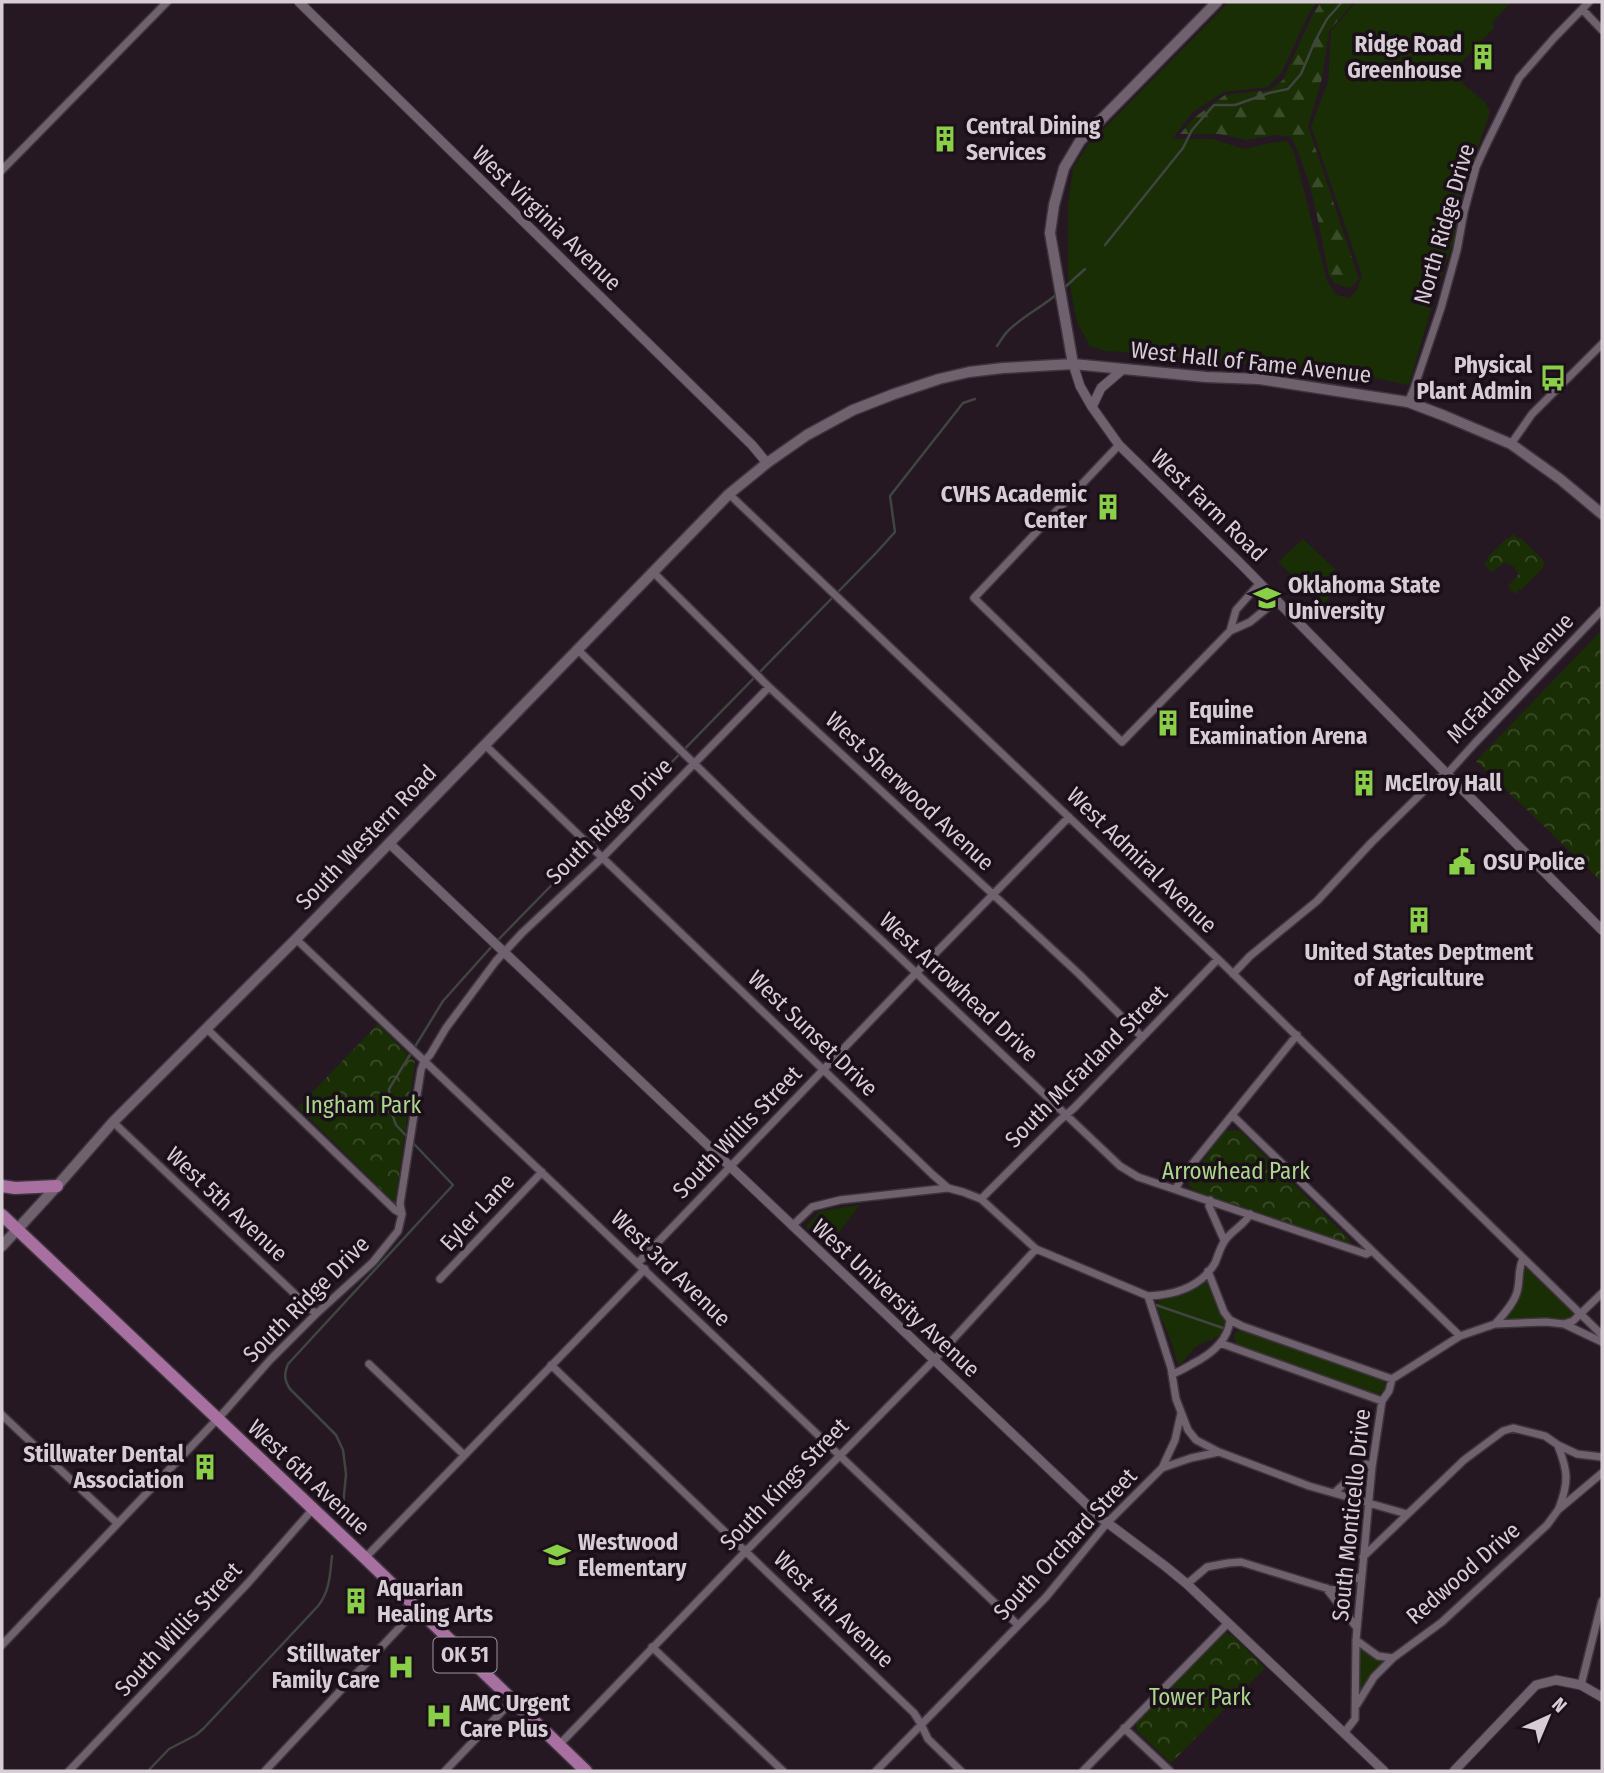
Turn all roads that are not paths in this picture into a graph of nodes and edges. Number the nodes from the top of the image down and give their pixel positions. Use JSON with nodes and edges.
{"nodes":[{"id":1,"x":167,"y":2,"type":"edge"},
{"id":2,"x":299,"y":2,"type":"edge"},
{"id":3,"x":1217,"y":2,"type":"edge"},
{"id":4,"x":1589,"y":2,"type":"edge"},
{"id":5,"x":1582,"y":9,"type":"junction"},
{"id":6,"x":1602,"y":30,"type":"edge"},
{"id":7,"x":2,"y":170,"type":"edge"},
{"id":8,"x":1602,"y":344,"type":"edge"},
{"id":9,"x":1073,"y":364,"type":"junction"},
{"id":10,"x":1122,"y":370,"type":"junction"},
{"id":11,"x":1408,"y":402,"type":"junction"},
{"id":12,"x":1092,"y":407,"type":"junction"},
{"id":13,"x":1119,"y":444,"type":"junction"},
{"id":14,"x":1511,"y":444,"type":"junction"},
{"id":15,"x":767,"y":463,"type":"junction"},
{"id":16,"x":729,"y":494,"type":"junction"},
{"id":17,"x":1602,"y":514,"type":"edge"},
{"id":18,"x":653,"y":572,"type":"junction"},
{"id":19,"x":1260,"y":583,"type":"junction"},
{"id":20,"x":1278,"y":600,"type":"junction"},
{"id":21,"x":1602,"y":610,"type":"edge"},
{"id":22,"x":1230,"y":631,"type":"junction"},
{"id":23,"x":578,"y":650,"type":"junction"},
{"id":24,"x":769,"y":687,"type":"junction"},
{"id":25,"x":485,"y":745,"type":"junction"},
{"id":26,"x":694,"y":763,"type":"junction"},
{"id":27,"x":1447,"y":774,"type":"junction"},
{"id":28,"x":1069,"y":817,"type":"junction"},
{"id":29,"x":389,"y":843,"type":"junction"},
{"id":30,"x":602,"y":858,"type":"junction"},
{"id":31,"x":993,"y":895,"type":"junction"},
{"id":32,"x":1602,"y":930,"type":"edge"},
{"id":33,"x":296,"y":939,"type":"junction"},
{"id":34,"x":501,"y":950,"type":"junction"},
{"id":35,"x":1218,"y":959,"type":"junction"},
{"id":36,"x":916,"y":972,"type":"junction"},
{"id":37,"x":1233,"y":974,"type":"junction"},
{"id":38,"x":207,"y":1029,"type":"junction"},
{"id":39,"x":1297,"y":1035,"type":"junction"},
{"id":40,"x":1142,"y":1037,"type":"junction"},
{"id":41,"x":424,"y":1061,"type":"junction"},
{"id":42,"x":823,"y":1069,"type":"junction"},
{"id":43,"x":1066,"y":1115,"type":"junction"},
{"id":44,"x":1232,"y":1115,"type":"junction"},
{"id":45,"x":113,"y":1122,"type":"junction"},
{"id":46,"x":730,"y":1167,"type":"junction"},
{"id":47,"x":542,"y":1172,"type":"junction"},
{"id":48,"x":2,"y":1186,"type":"edge"},
{"id":49,"x":58,"y":1186,"type":"junction"},
{"id":50,"x":948,"y":1188,"type":"junction"},
{"id":51,"x":1176,"y":1188,"type":"junction"},
{"id":52,"x":981,"y":1199,"type":"junction"},
{"id":53,"x":1210,"y":1200,"type":"junction"},
{"id":54,"x":402,"y":1214,"type":"junction"},
{"id":55,"x":1250,"y":1214,"type":"junction"},
{"id":56,"x":2,"y":1215,"type":"edge"},
{"id":57,"x":792,"y":1226,"type":"junction"},
{"id":58,"x":17,"y":1230,"type":"junction"},
{"id":59,"x":1224,"y":1240,"type":"junction"},
{"id":60,"x":2,"y":1246,"type":"edge"},
{"id":61,"x":1036,"y":1249,"type":"junction"},
{"id":62,"x":1372,"y":1251,"type":"junction"},
{"id":63,"x":1523,"y":1259,"type":"junction"},
{"id":64,"x":641,"y":1266,"type":"junction"},
{"id":65,"x":1209,"y":1271,"type":"junction"},
{"id":66,"x":440,"y":1279,"type":"dead end"},
{"id":67,"x":1602,"y":1293,"type":"edge"},
{"id":68,"x":1148,"y":1296,"type":"junction"},
{"id":69,"x":316,"y":1314,"type":"junction"},
{"id":70,"x":1580,"y":1314,"type":"junction"},
{"id":71,"x":1230,"y":1320,"type":"junction"},
{"id":72,"x":1495,"y":1324,"type":"junction"},
{"id":73,"x":1564,"y":1324,"type":"junction"},
{"id":74,"x":1602,"y":1335,"type":"edge"},
{"id":75,"x":1460,"y":1336,"type":"junction"},
{"id":76,"x":1602,"y":1342,"type":"edge"},
{"id":77,"x":1220,"y":1343,"type":"junction"},
{"id":78,"x":934,"y":1360,"type":"junction"},
{"id":79,"x":369,"y":1364,"type":"dead end"},
{"id":80,"x":551,"y":1365,"type":"junction"},
{"id":81,"x":1171,"y":1374,"type":"junction"},
{"id":82,"x":1392,"y":1379,"type":"junction"},
{"id":83,"x":1382,"y":1401,"type":"junction"},
{"id":84,"x":1181,"y":1413,"type":"junction"},
{"id":85,"x":2,"y":1415,"type":"edge"},
{"id":86,"x":217,"y":1420,"type":"junction"},
{"id":87,"x":1558,"y":1445,"type":"junction"},
{"id":88,"x":1219,"y":1451,"type":"junction"},
{"id":89,"x":464,"y":1455,"type":"junction"},
{"id":90,"x":839,"y":1455,"type":"junction"},
{"id":91,"x":1602,"y":1457,"type":"edge"},
{"id":92,"x":1372,"y":1467,"type":"junction"},
{"id":93,"x":1162,"y":1468,"type":"junction"},
{"id":94,"x":1602,"y":1474,"type":"edge"},
{"id":95,"x":1334,"y":1493,"type":"junction"},
{"id":96,"x":1368,"y":1503,"type":"junction"},
{"id":97,"x":312,"y":1510,"type":"junction"},
{"id":98,"x":1559,"y":1510,"type":"junction"},
{"id":99,"x":1407,"y":1514,"type":"junction"},
{"id":100,"x":117,"y":1523,"type":"junction"},
{"id":101,"x":1108,"y":1523,"type":"junction"},
{"id":102,"x":746,"y":1551,"type":"junction"},
{"id":103,"x":1363,"y":1557,"type":"junction"},
{"id":104,"x":365,"y":1559,"type":"junction"},
{"id":105,"x":1362,"y":1576,"type":"junction"},
{"id":106,"x":1187,"y":1584,"type":"junction"},
{"id":107,"x":1326,"y":1588,"type":"junction"},
{"id":108,"x":1602,"y":1601,"type":"edge"},
{"id":109,"x":417,"y":1609,"type":"junction"},
{"id":110,"x":1228,"y":1623,"type":"junction"},
{"id":111,"x":1018,"y":1625,"type":"junction"},
{"id":112,"x":1357,"y":1628,"type":"junction"},
{"id":113,"x":1356,"y":1640,"type":"junction"},
{"id":114,"x":2,"y":1645,"type":"edge"},
{"id":115,"x":652,"y":1647,"type":"junction"},
{"id":116,"x":1393,"y":1658,"type":"junction"},
{"id":117,"x":1581,"y":1685,"type":"junction"},
{"id":118,"x":1602,"y":1697,"type":"edge"},
{"id":119,"x":512,"y":1701,"type":"junction"},
{"id":120,"x":1356,"y":1707,"type":"junction"},
{"id":121,"x":921,"y":1724,"type":"junction"},
{"id":122,"x":1124,"y":1728,"type":"junction"},
{"id":123,"x":1344,"y":1733,"type":"junction"},
{"id":124,"x":559,"y":1745,"type":"junction"},
{"id":125,"x":68,"y":1771,"type":"edge"},
{"id":126,"x":265,"y":1771,"type":"edge"},
{"id":127,"x":445,"y":1771,"type":"edge"},
{"id":128,"x":586,"y":1771,"type":"edge"},
{"id":129,"x":783,"y":1771,"type":"edge"},
{"id":130,"x":876,"y":1771,"type":"edge"},
{"id":131,"x":961,"y":1771,"type":"edge"},
{"id":132,"x":1083,"y":1771,"type":"edge"},
{"id":133,"x":1170,"y":1771,"type":"edge"},
{"id":134,"x":1384,"y":1771,"type":"edge"},
{"id":135,"x":1454,"y":1771,"type":"edge"}],
"edges":[{"from":1,"to":7,"type":"street"},
{"from":2,"to":15,"type":"street","name":"West Virginia Avenue"},
{"from":3,"to":9,"type":"main road"},
{"from":4,"to":5,"type":"street","name":"North Ridge Drive"},
{"from":5,"to":6,"type":"street"},
{"from":5,"to":11,"type":"street","name":"North Ridge Drive"},
{"from":8,"to":14,"type":"street"},
{"from":9,"to":10,"type":"main road","name":"West Hall of Fame Avenue"},
{"from":9,"to":12,"type":"street","name":"West Farm Road"},
{"from":9,"to":15,"type":"main road","name":"West Hall of Fame Avenue"},
{"from":10,"to":11,"type":"main road","name":"West Hall of Fame Avenue"},
{"from":10,"to":12,"type":"street"},
{"from":11,"to":14,"type":"main road","name":"West Hall of Fame Avenue"},
{"from":12,"to":13,"type":"street","name":"West Farm Road"},
{"from":13,"to":19,"type":"street","name":"West Farm Road"},
{"from":13,"to":22,"type":"street"},
{"from":14,"to":17,"type":"main road","name":"West Hall of Fame Avenue"},
{"from":15,"to":16,"type":"main road","name":"South Western Road"},
{"from":16,"to":18,"type":"main road","name":"South Western Road"},
{"from":16,"to":28,"type":"street","name":"West Admiral Avenue"},
{"from":18,"to":23,"type":"main road","name":"South Western Road"},
{"from":18,"to":24,"type":"street","name":"West Sherwood Avenue"},
{"from":19,"to":20,"type":"street","name":"West Farm Road"},
{"from":19,"to":22,"type":"street"},
{"from":20,"to":22,"type":"street"},
{"from":20,"to":27,"type":"street","name":"West Farm Road"},
{"from":21,"to":27,"type":"street","name":"McFarland Avenue"},
{"from":23,"to":25,"type":"main road","name":"South Western Road"},
{"from":23,"to":26,"type":"street","name":"West Arrowhead Drive"},
{"from":24,"to":26,"type":"street","name":"South Ridge Drive"},
{"from":24,"to":31,"type":"street","name":"West Sherwood Avenue"},
{"from":25,"to":29,"type":"main road","name":"South Western Road"},
{"from":25,"to":30,"type":"street","name":"West Sunset Drive"},
{"from":26,"to":30,"type":"street","name":"South Ridge Drive"},
{"from":26,"to":36,"type":"street","name":"West Arrowhead Drive"},
{"from":27,"to":32,"type":"street","name":"West Farm Road"},
{"from":27,"to":37,"type":"street","name":"McFarland Avenue"},
{"from":28,"to":31,"type":"street","name":"South Willis Street"},
{"from":28,"to":35,"type":"street","name":"West Admiral Avenue"},
{"from":29,"to":33,"type":"main road","name":"South Western Road"},
{"from":29,"to":34,"type":"street","name":"West University Avenue"},
{"from":30,"to":34,"type":"street","name":"South Ridge Drive"},
{"from":30,"to":42,"type":"street","name":"West Sunset Drive"},
{"from":31,"to":36,"type":"street","name":"South Willis Street"},
{"from":31,"to":40,"type":"street","name":"West Sherwood Avenue"},
{"from":33,"to":38,"type":"main road","name":"South Western Road"},
{"from":33,"to":41,"type":"street","name":"West 3rd Avenue"},
{"from":34,"to":41,"type":"street","name":"South Ridge Drive"},
{"from":34,"to":46,"type":"street","name":"West University Avenue"},
{"from":35,"to":37,"type":"street","name":"West Admiral Avenue"},
{"from":35,"to":40,"type":"street","name":"South McFarland Street"},
{"from":36,"to":42,"type":"street","name":"South Willis Street"},
{"from":36,"to":43,"type":"street","name":"West Arrowhead Drive"},
{"from":37,"to":39,"type":"street","name":"West Admiral Avenue"},
{"from":38,"to":45,"type":"main road","name":"South Western Road"},
{"from":38,"to":54,"type":"street"},
{"from":39,"to":44,"type":"street"},
{"from":39,"to":63,"type":"street","name":"West Admiral Avenue"},
{"from":40,"to":43,"type":"street","name":"South McFarland Street"},
{"from":41,"to":47,"type":"street","name":"West 3rd Avenue"},
{"from":41,"to":54,"type":"street","name":"South Ridge Drive"},
{"from":42,"to":46,"type":"street","name":"South Willis Street"},
{"from":42,"to":50,"type":"street","name":"West Sunset Drive"},
{"from":43,"to":51,"type":"street","name":"West Arrowhead Drive"},
{"from":43,"to":52,"type":"street","name":"South McFarland Street"},
{"from":44,"to":51,"type":"street"},
{"from":44,"to":62,"type":"street"},
{"from":45,"to":49,"type":"main road","name":"South Western Road"},
{"from":45,"to":69,"type":"street","name":"West 5th Avenue"},
{"from":46,"to":57,"type":"street","name":"West University Avenue"},
{"from":46,"to":64,"type":"street","name":"South Willis Street"},
{"from":47,"to":64,"type":"street","name":"West 3rd Avenue"},
{"from":47,"to":66,"type":"street","name":"Eyler Lane"},
{"from":48,"to":49,"type":"highway"},
{"from":49,"to":58,"type":"main road","name":"South Western Road"},
{"from":50,"to":52,"type":"street","name":"West Sunset Drive"},
{"from":50,"to":57,"type":"street"},
{"from":51,"to":53,"type":"street","name":"West Arrowhead Drive"},
{"from":52,"to":61,"type":"street","name":"West Sunset Drive"},
{"from":53,"to":55,"type":"street","name":"West Arrowhead Drive"},
{"from":53,"to":59,"type":"street"},
{"from":54,"to":69,"type":"street","name":"South Ridge Drive"},
{"from":55,"to":59,"type":"street"},
{"from":55,"to":62,"type":"street","name":"West Arrowhead Drive"},
{"from":56,"to":58,"type":"highway","name":"West 6th Avenue","number":"OK 51"},
{"from":57,"to":78,"type":"street","name":"West University Avenue"},
{"from":58,"to":60,"type":"main road","name":"South Western Road"},
{"from":58,"to":86,"type":"highway","name":"West 6th Avenue","number":"OK 51"},
{"from":59,"to":65,"type":"street"},
{"from":61,"to":68,"type":"street","name":"West Sunset Drive"},
{"from":61,"to":78,"type":"street","name":"South Kings Street"},
{"from":62,"to":75,"type":"street"},
{"from":63,"to":70,"type":"street","name":"West Admiral Avenue"},
{"from":63,"to":72,"type":"street"},
{"from":64,"to":80,"type":"street","name":"South Willis Street"},
{"from":64,"to":90,"type":"street","name":"West 3rd Avenue"},
{"from":65,"to":68,"type":"street"},
{"from":65,"to":71,"type":"street"},
{"from":67,"to":70,"type":"street"},
{"from":68,"to":81,"type":"street"},
{"from":69,"to":86,"type":"street","name":"South Ridge Drive"},
{"from":70,"to":73,"type":"street"},
{"from":70,"to":74,"type":"street"},
{"from":71,"to":77,"type":"street"},
{"from":71,"to":82,"type":"street"},
{"from":72,"to":73,"type":"street"},
{"from":72,"to":75,"type":"street"},
{"from":73,"to":76,"type":"street"},
{"from":75,"to":82,"type":"street"},
{"from":77,"to":81,"type":"street"},
{"from":77,"to":83,"type":"street"},
{"from":78,"to":90,"type":"street","name":"South Kings Street"},
{"from":78,"to":101,"type":"street","name":"West University Avenue"},
{"from":79,"to":89,"type":"street"},
{"from":80,"to":89,"type":"street","name":"South Willis Street"},
{"from":80,"to":102,"type":"street","name":"West 4th Avenue"},
{"from":81,"to":84,"type":"street"},
{"from":82,"to":83,"type":"street","name":"South Monticello Drive"},
{"from":83,"to":92,"type":"street","name":"South Monticello Drive"},
{"from":84,"to":88,"type":"street"},
{"from":84,"to":93,"type":"street"},
{"from":85,"to":100,"type":"street"},
{"from":86,"to":97,"type":"highway","name":"West 6th Avenue","number":"OK 51"},
{"from":86,"to":100,"type":"street","name":"South Ridge Drive"},
{"from":87,"to":91,"type":"street"},
{"from":87,"to":98,"type":"street"},
{"from":87,"to":99,"type":"street"},
{"from":88,"to":93,"type":"street","name":"South Orchard Street"},
{"from":88,"to":95,"type":"street"},
{"from":89,"to":104,"type":"street","name":"South Willis Street"},
{"from":90,"to":102,"type":"street","name":"South Kings Street"},
{"from":90,"to":111,"type":"street","name":"West 3rd Avenue"},
{"from":92,"to":95,"type":"street"},
{"from":92,"to":96,"type":"street","name":"South Monticello Drive"},
{"from":93,"to":101,"type":"street","name":"South Orchard Street"},
{"from":94,"to":98,"type":"street","name":"Redwood Drive"},
{"from":95,"to":96,"type":"street"},
{"from":96,"to":99,"type":"street"},
{"from":96,"to":103,"type":"street","name":"South Monticello Drive"},
{"from":97,"to":104,"type":"highway","name":"West 6th Avenue","number":"OK 51"},
{"from":97,"to":125,"type":"street","name":"South Willis Street"},
{"from":98,"to":116,"type":"street","name":"Redwood Drive"},
{"from":99,"to":103,"type":"street"},
{"from":100,"to":114,"type":"street","name":"South Ridge Drive"},
{"from":101,"to":106,"type":"street","name":"West University Avenue"},
{"from":101,"to":111,"type":"street","name":"South Orchard Street"},
{"from":102,"to":115,"type":"street","name":"South Kings Street"},
{"from":102,"to":121,"type":"street","name":"West 4th Avenue"},
{"from":103,"to":105,"type":"street","name":"South Monticello Drive"},
{"from":104,"to":109,"type":"highway","name":"West 6th Avenue","number":"OK 51"},
{"from":105,"to":107,"type":"street"},
{"from":105,"to":112,"type":"street","name":"South Monticello Drive"},
{"from":106,"to":107,"type":"street"},
{"from":106,"to":110,"type":"street","name":"West University Avenue"},
{"from":107,"to":112,"type":"street"},
{"from":108,"to":117,"type":"street"},
{"from":109,"to":119,"type":"highway","name":"West 6th Avenue","number":"OK 51"},
{"from":109,"to":126,"type":"street"},
{"from":110,"to":122,"type":"street"},
{"from":110,"to":123,"type":"street","name":"West University Avenue"},
{"from":111,"to":121,"type":"street","name":"South Orchard Street"},
{"from":112,"to":113,"type":"street","name":"South Monticello Drive"},
{"from":113,"to":116,"type":"street"},
{"from":113,"to":120,"type":"street","name":"South Monticello Drive"},
{"from":115,"to":124,"type":"street","name":"South Kings Street"},
{"from":115,"to":129,"type":"street"},
{"from":116,"to":120,"type":"street","name":"Redwood Drive"},
{"from":117,"to":118,"type":"street"},
{"from":117,"to":135,"type":"street"},
{"from":119,"to":124,"type":"highway","name":"West 6th Avenue","number":"OK 51"},
{"from":119,"to":127,"type":"street"},
{"from":120,"to":123,"type":"street","name":"South Monticello Drive"},
{"from":121,"to":130,"type":"street","name":"South Orchard Street"},
{"from":121,"to":131,"type":"street","name":"West 4th Avenue"},
{"from":122,"to":132,"type":"street"},
{"from":122,"to":133,"type":"street"},
{"from":123,"to":134,"type":"street","name":"West University Avenue"},
{"from":124,"to":128,"type":"highway","name":"West 6th Avenue","number":"OK 51"}]}
